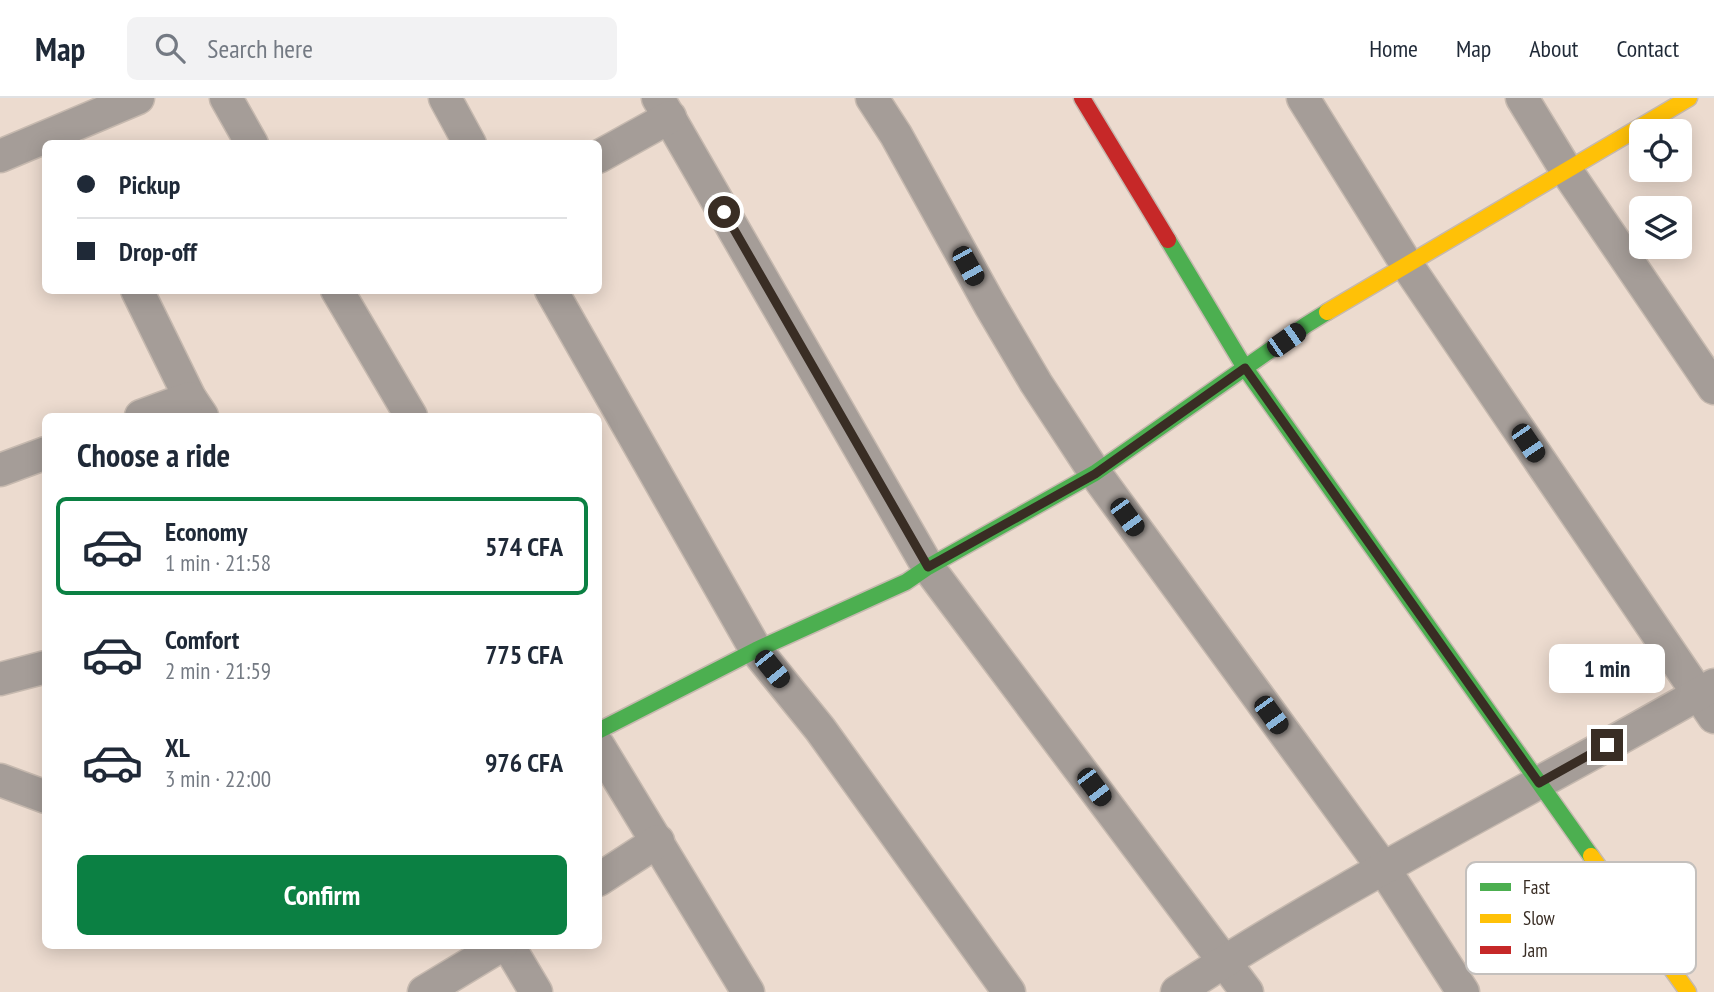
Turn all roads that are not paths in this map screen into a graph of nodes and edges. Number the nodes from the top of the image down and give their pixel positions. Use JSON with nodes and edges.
{"nodes":[{"id":1,"x":138,"y":98,"type":"edge"},
{"id":2,"x":226,"y":98,"type":"edge"},
{"id":3,"x":445,"y":98,"type":"edge"},
{"id":4,"x":872,"y":98,"type":"edge"},
{"id":5,"x":1082,"y":98,"type":"edge"},
{"id":6,"x":1303,"y":98,"type":"edge"},
{"id":7,"x":1522,"y":98,"type":"edge"},
{"id":8,"x":1689,"y":98,"type":"edge"},
{"id":9,"x":664,"y":108,"type":"edge"},
{"id":10,"x":61,"y":138,"type":"edge"},
{"id":11,"x":250,"y":140,"type":"edge"},
{"id":12,"x":468,"y":140,"type":"edge"},
{"id":13,"x":42,"y":144,"type":"edge"},
{"id":14,"x":602,"y":154,"type":"edge"},
{"id":15,"x":0,"y":156,"type":"edge"},
{"id":16,"x":1566,"y":170,"type":"junction"},
{"id":17,"x":1407,"y":265,"type":"junction"},
{"id":18,"x":139,"y":294,"type":"edge"},
{"id":19,"x":343,"y":294,"type":"edge"},
{"id":20,"x":553,"y":294,"type":"edge"},
{"id":21,"x":1245,"y":368,"type":"junction"},
{"id":22,"x":1714,"y":388,"type":"edge"},
{"id":23,"x":196,"y":407,"type":"edge"},
{"id":24,"x":159,"y":413,"type":"edge"},
{"id":25,"x":409,"y":413,"type":"edge"},
{"id":26,"x":42,"y":454,"type":"edge"},
{"id":27,"x":0,"y":470,"type":"edge"},
{"id":28,"x":1095,"y":474,"type":"junction"},
{"id":29,"x":928,"y":567,"type":"junction"},
{"id":30,"x":756,"y":650,"type":"junction"},
{"id":31,"x":42,"y":668,"type":"edge"},
{"id":32,"x":0,"y":679,"type":"edge"},
{"id":33,"x":1709,"y":699,"type":"edge"},
{"id":34,"x":602,"y":729,"type":"edge"},
{"id":35,"x":602,"y":751,"type":"edge"},
{"id":36,"x":0,"y":780,"type":"edge"},
{"id":37,"x":1539,"y":783,"type":"junction"},
{"id":38,"x":42,"y":796,"type":"edge"},
{"id":39,"x":658,"y":841,"type":"junction"},
{"id":40,"x":1595,"y":862,"type":"edge"},
{"id":41,"x":1384,"y":869,"type":"junction"},
{"id":42,"x":602,"y":877,"type":"edge"},
{"id":43,"x":487,"y":949,"type":"edge"},
{"id":44,"x":510,"y":949,"type":"edge"},
{"id":45,"x":453,"y":958,"type":"edge"},
{"id":46,"x":1225,"y":961,"type":"junction"},
{"id":47,"x":1675,"y":974,"type":"edge"},
{"id":48,"x":424,"y":992,"type":"edge"},
{"id":49,"x":536,"y":992,"type":"edge"},
{"id":50,"x":748,"y":992,"type":"edge"},
{"id":51,"x":1009,"y":992,"type":"edge"},
{"id":52,"x":1177,"y":992,"type":"edge"},
{"id":53,"x":1247,"y":992,"type":"edge"},
{"id":54,"x":1463,"y":992,"type":"edge"},
{"id":55,"x":1688,"y":992,"type":"edge"}],
"edges":[{"from":1,"to":10,"type":"street"},
{"from":2,"to":11,"type":"street"},
{"from":3,"to":12,"type":"street"},
{"from":4,"to":28,"type":"street"},
{"from":5,"to":21,"type":"street"},
{"from":6,"to":17,"type":"street"},
{"from":7,"to":16,"type":"street"},
{"from":8,"to":16,"type":"street"},
{"from":9,"to":14,"type":"street"},
{"from":9,"to":29,"type":"street"},
{"from":13,"to":15,"type":"street"},
{"from":16,"to":17,"type":"street"},
{"from":16,"to":22,"type":"street"},
{"from":17,"to":21,"type":"street"},
{"from":17,"to":33,"type":"street"},
{"from":18,"to":23,"type":"street"},
{"from":19,"to":25,"type":"street"},
{"from":20,"to":30,"type":"street"},
{"from":21,"to":28,"type":"street"},
{"from":21,"to":37,"type":"street"},
{"from":23,"to":24,"type":"street"},
{"from":26,"to":27,"type":"street"},
{"from":28,"to":29,"type":"street"},
{"from":28,"to":41,"type":"street"},
{"from":29,"to":30,"type":"street"},
{"from":29,"to":46,"type":"street"},
{"from":30,"to":34,"type":"street"},
{"from":30,"to":51,"type":"street"},
{"from":31,"to":32,"type":"street"},
{"from":33,"to":37,"type":"street"},
{"from":35,"to":39,"type":"street"},
{"from":36,"to":38,"type":"street"},
{"from":37,"to":40,"type":"street"},
{"from":37,"to":41,"type":"street"},
{"from":39,"to":42,"type":"street"},
{"from":39,"to":50,"type":"street"},
{"from":41,"to":46,"type":"street"},
{"from":41,"to":54,"type":"street"},
{"from":43,"to":45,"type":"street"},
{"from":44,"to":49,"type":"street"},
{"from":45,"to":48,"type":"street"},
{"from":46,"to":52,"type":"street"},
{"from":46,"to":53,"type":"street"},
{"from":47,"to":55,"type":"street"}]}
